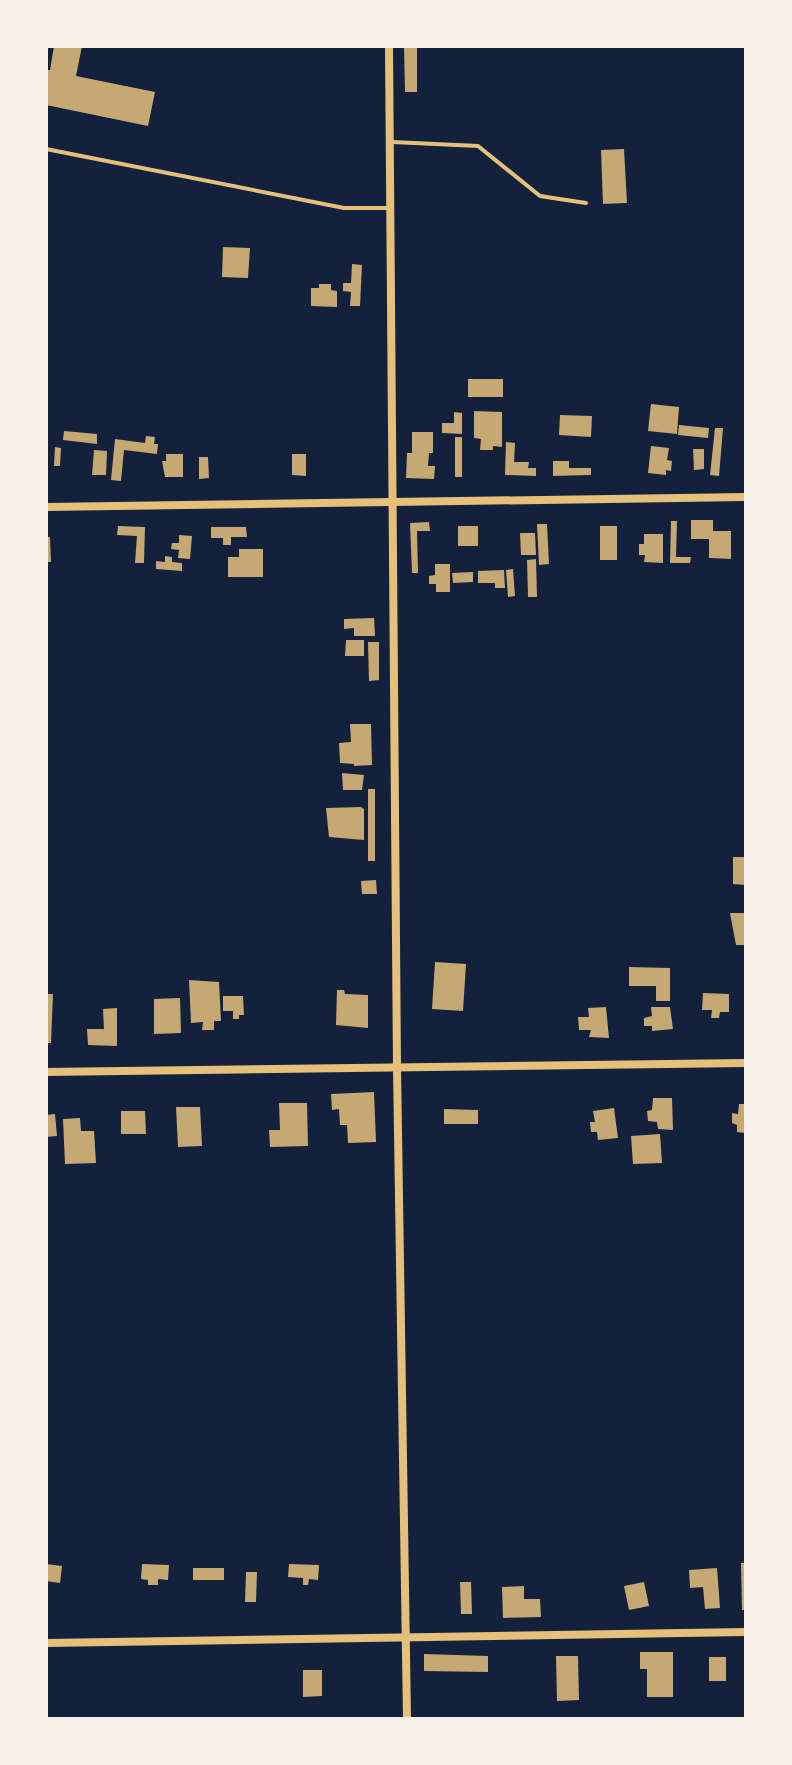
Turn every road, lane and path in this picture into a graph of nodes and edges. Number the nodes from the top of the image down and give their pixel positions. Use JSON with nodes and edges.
{"nodes":[{"id":1,"x":389,"y":46,"type":"edge"},
{"id":2,"x":389,"y":142,"type":"junction"},
{"id":3,"x":46,"y":149,"type":"edge"},
{"id":4,"x":586,"y":203,"type":"dead end"},
{"id":5,"x":390,"y":208,"type":"junction"},
{"id":6,"x":746,"y":497,"type":"edge"},
{"id":7,"x":392,"y":503,"type":"junction"},
{"id":8,"x":46,"y":507,"type":"edge"},
{"id":9,"x":746,"y":1063,"type":"edge"},
{"id":10,"x":397,"y":1067,"type":"junction"},
{"id":11,"x":46,"y":1072,"type":"edge"},
{"id":12,"x":746,"y":1632,"type":"edge"},
{"id":13,"x":405,"y":1636,"type":"junction"},
{"id":14,"x":46,"y":1643,"type":"edge"},
{"id":15,"x":407,"y":1719,"type":"edge"}],
"edges":[{"from":1,"to":2,"type":"street"},
{"from":2,"to":4,"type":"lane"},
{"from":2,"to":5,"type":"street"},
{"from":3,"to":5,"type":"lane"},
{"from":5,"to":7,"type":"street"},
{"from":6,"to":7,"type":"street"},
{"from":7,"to":8,"type":"street"},
{"from":7,"to":10,"type":"street"},
{"from":9,"to":10,"type":"street"},
{"from":10,"to":11,"type":"street"},
{"from":10,"to":13,"type":"street"},
{"from":12,"to":13,"type":"street"},
{"from":13,"to":14,"type":"street"},
{"from":13,"to":15,"type":"street"}]}
